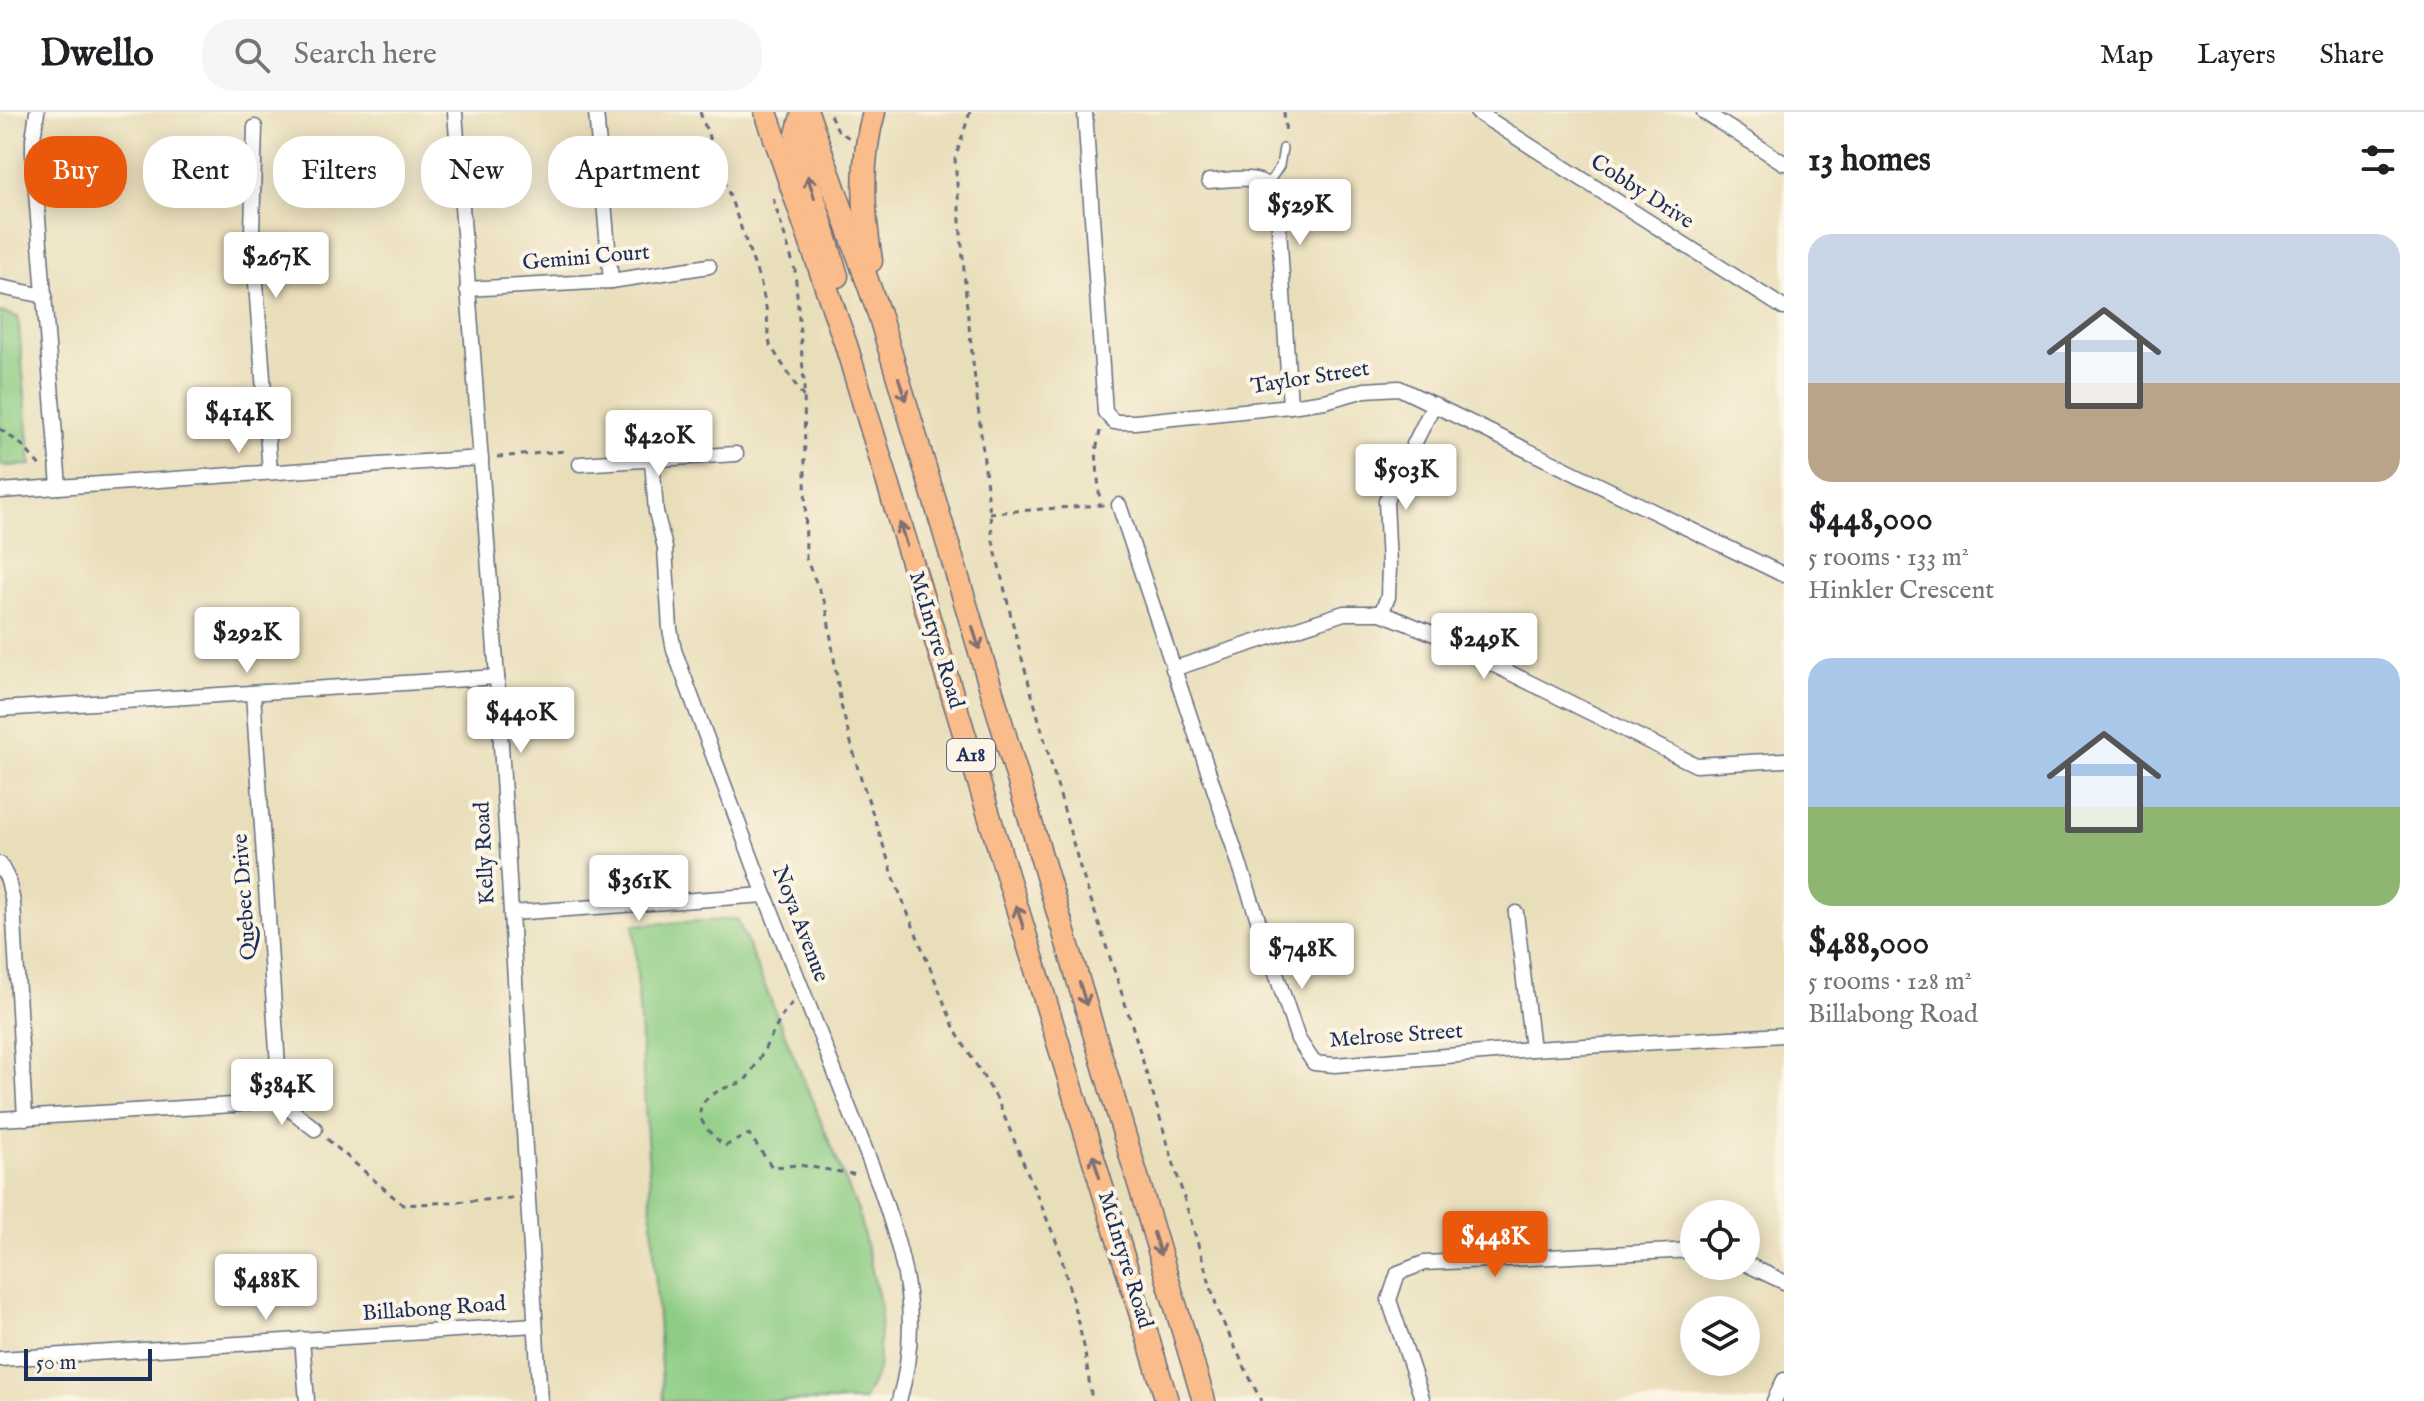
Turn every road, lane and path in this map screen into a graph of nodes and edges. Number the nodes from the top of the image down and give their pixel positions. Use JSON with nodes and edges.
{"nodes":[{"id":1,"x":37,"y":112,"type":"edge"},
{"id":2,"x":455,"y":112,"type":"edge"},
{"id":3,"x":596,"y":112,"type":"edge"},
{"id":4,"x":700,"y":112,"type":"edge"},
{"id":5,"x":766,"y":112,"type":"edge"},
{"id":6,"x":805,"y":112,"type":"edge"},
{"id":7,"x":874,"y":112,"type":"edge"},
{"id":8,"x":970,"y":112,"type":"edge"},
{"id":9,"x":1085,"y":112,"type":"edge"},
{"id":10,"x":1284,"y":112,"type":"edge"},
{"id":11,"x":1477,"y":112,"type":"edge"},
{"id":12,"x":1704,"y":112,"type":"edge"},
{"id":13,"x":830,"y":115,"type":"dead end"},
{"id":14,"x":255,"y":127,"type":"dead end"},
{"id":15,"x":1286,"y":138,"type":"dead end"},
{"id":16,"x":851,"y":139,"type":"dead end"},
{"id":17,"x":1283,"y":148,"type":"dead end"},
{"id":18,"x":1784,"y":163,"type":"edge"},
{"id":19,"x":1209,"y":181,"type":"dead end"},
{"id":20,"x":1268,"y":184,"type":"junction"},
{"id":21,"x":773,"y":199,"type":"dead end"},
{"id":22,"x":709,"y":266,"type":"dead end"},
{"id":23,"x":611,"y":281,"type":"junction"},
{"id":24,"x":0,"y":287,"type":"edge"},
{"id":25,"x":467,"y":289,"type":"junction"},
{"id":26,"x":45,"y":296,"type":"junction"},
{"id":27,"x":1784,"y":308,"type":"edge"},
{"id":28,"x":879,"y":314,"type":"junction"},
{"id":29,"x":846,"y":345,"type":"junction"},
{"id":30,"x":804,"y":398,"type":"junction"},
{"id":31,"x":1434,"y":404,"type":"junction"},
{"id":32,"x":1290,"y":406,"type":"junction"},
{"id":33,"x":1105,"y":412,"type":"junction"},
{"id":34,"x":0,"y":429,"type":"edge"},
{"id":35,"x":736,"y":454,"type":"dead end"},
{"id":36,"x":481,"y":458,"type":"junction"},
{"id":37,"x":652,"y":460,"type":"junction"},
{"id":38,"x":580,"y":464,"type":"joint"},
{"id":39,"x":270,"y":472,"type":"junction"},
{"id":40,"x":59,"y":487,"type":"junction"},
{"id":41,"x":0,"y":491,"type":"edge"},
{"id":42,"x":1100,"y":505,"type":"junction"},
{"id":43,"x":1119,"y":505,"type":"joint"},
{"id":44,"x":989,"y":513,"type":"junction"},
{"id":45,"x":1784,"y":575,"type":"edge"},
{"id":46,"x":1381,"y":613,"type":"junction"},
{"id":47,"x":1173,"y":669,"type":"junction"},
{"id":48,"x":497,"y":677,"type":"junction"},
{"id":49,"x":253,"y":693,"type":"junction"},
{"id":50,"x":0,"y":709,"type":"edge"},
{"id":51,"x":1784,"y":760,"type":"edge"},
{"id":52,"x":0,"y":864,"type":"edge"},
{"id":53,"x":765,"y":895,"type":"junction"},
{"id":54,"x":511,"y":913,"type":"junction"},
{"id":55,"x":1516,"y":913,"type":"dead end"},
{"id":56,"x":802,"y":991,"type":"junction"},
{"id":57,"x":1784,"y":1035,"type":"edge"},
{"id":58,"x":1532,"y":1049,"type":"junction"},
{"id":59,"x":272,"y":1095,"type":"junction"},
{"id":60,"x":25,"y":1118,"type":"junction"},
{"id":61,"x":0,"y":1119,"type":"edge"},
{"id":62,"x":315,"y":1129,"type":"joint"},
{"id":63,"x":877,"y":1180,"type":"junction"},
{"id":64,"x":527,"y":1197,"type":"junction"},
{"id":65,"x":1680,"y":1251,"type":"edge"},
{"id":66,"x":1760,"y":1271,"type":"edge"},
{"id":67,"x":1784,"y":1282,"type":"edge"},
{"id":68,"x":535,"y":1325,"type":"junction"},
{"id":69,"x":302,"y":1339,"type":"junction"},
{"id":70,"x":0,"y":1359,"type":"edge"},
{"id":71,"x":1784,"y":1380,"type":"edge"},
{"id":72,"x":307,"y":1401,"type":"edge"},
{"id":73,"x":540,"y":1401,"type":"edge"},
{"id":74,"x":899,"y":1401,"type":"edge"},
{"id":75,"x":1092,"y":1401,"type":"edge"},
{"id":76,"x":1167,"y":1401,"type":"edge"},
{"id":77,"x":1204,"y":1401,"type":"edge"},
{"id":78,"x":1261,"y":1401,"type":"edge"},
{"id":79,"x":1423,"y":1401,"type":"edge"},
{"id":80,"x":1774,"y":1401,"type":"edge"}],
"edges":[{"from":1,"to":26,"type":"street"},
{"from":2,"to":25,"type":"street","name":"Kelly Road"},
{"from":3,"to":23,"type":"street"},
{"from":4,"to":30,"type":"path"},
{"from":5,"to":29,"type":"main road","name":"McIntyre Road","number":"A18"},
{"from":6,"to":28,"type":"main road","name":"McIntyre Road","number":"A18"},
{"from":29,"to":6,"type":"main road","one_way":true},
{"from":7,"to":28,"type":"main road"},
{"from":8,"to":44,"type":"path"},
{"from":9,"to":33,"type":"street"},
{"from":10,"to":15,"type":"path"},
{"from":11,"to":27,"type":"street","name":"Cobby Drive"},
{"from":12,"to":18,"type":"street"},
{"from":13,"to":16,"type":"path"},
{"from":14,"to":39,"type":"street"},
{"from":17,"to":20,"type":"lane"},
{"from":19,"to":20,"type":"street"},
{"from":20,"to":32,"type":"street"},
{"from":21,"to":30,"type":"path"},
{"from":22,"to":23,"type":"street","name":"Gemini Court"},
{"from":23,"to":25,"type":"street","name":"Gemini Court"},
{"from":24,"to":26,"type":"street"},
{"from":25,"to":36,"type":"street","name":"Kelly Road"},
{"from":26,"to":40,"type":"street"},
{"from":28,"to":77,"type":"main road","name":"McIntyre Road","number":"A18","one_way":true},
{"from":76,"to":29,"type":"main road","name":"McIntyre Road","number":"A18","one_way":true},
{"from":30,"to":75,"type":"path"},
{"from":31,"to":32,"type":"street","name":"Taylor Street"},
{"from":31,"to":45,"type":"street","name":"Taylor Street"},
{"from":31,"to":46,"type":"street"},
{"from":32,"to":33,"type":"street","name":"Taylor Street"},
{"from":33,"to":42,"type":"path"},
{"from":34,"to":40,"type":"path"},
{"from":35,"to":37,"type":"street"},
{"from":36,"to":38,"type":"path"},
{"from":36,"to":39,"type":"street"},
{"from":36,"to":48,"type":"street","name":"Kelly Road"},
{"from":37,"to":38,"type":"street"},
{"from":37,"to":53,"type":"street","name":"Noya Avenue"},
{"from":39,"to":40,"type":"street"},
{"from":40,"to":41,"type":"street"},
{"from":42,"to":43,"type":"path"},
{"from":42,"to":44,"type":"path"},
{"from":43,"to":47,"type":"street","name":"Melrose Street"},
{"from":44,"to":78,"type":"path"},
{"from":46,"to":47,"type":"street"},
{"from":46,"to":51,"type":"street"},
{"from":47,"to":58,"type":"street","name":"Melrose Street"},
{"from":48,"to":49,"type":"street"},
{"from":48,"to":54,"type":"street","name":"Kelly Road"},
{"from":49,"to":50,"type":"street"},
{"from":49,"to":59,"type":"street","name":"Quebec Drive"},
{"from":52,"to":60,"type":"street"},
{"from":53,"to":54,"type":"street"},
{"from":53,"to":56,"type":"street","name":"Noya Avenue"},
{"from":54,"to":64,"type":"street","name":"Kelly Road"},
{"from":55,"to":58,"type":"street"},
{"from":56,"to":63,"type":"street","name":"Noya Avenue"},
{"from":56,"to":63,"type":"path"},
{"from":57,"to":58,"type":"street","name":"Melrose Street"},
{"from":59,"to":60,"type":"street"},
{"from":59,"to":62,"type":"street"},
{"from":60,"to":61,"type":"street"},
{"from":62,"to":64,"type":"path"},
{"from":63,"to":74,"type":"street","name":"Noya Avenue"},
{"from":64,"to":68,"type":"street","name":"Kelly Road"},
{"from":65,"to":79,"type":"street"},
{"from":66,"to":67,"type":"street"},
{"from":68,"to":69,"type":"street","name":"Billabong Road"},
{"from":68,"to":73,"type":"street","name":"Kelly Road"},
{"from":69,"to":70,"type":"street","name":"Billabong Road"},
{"from":69,"to":72,"type":"street"},
{"from":71,"to":80,"type":"street"}]}
